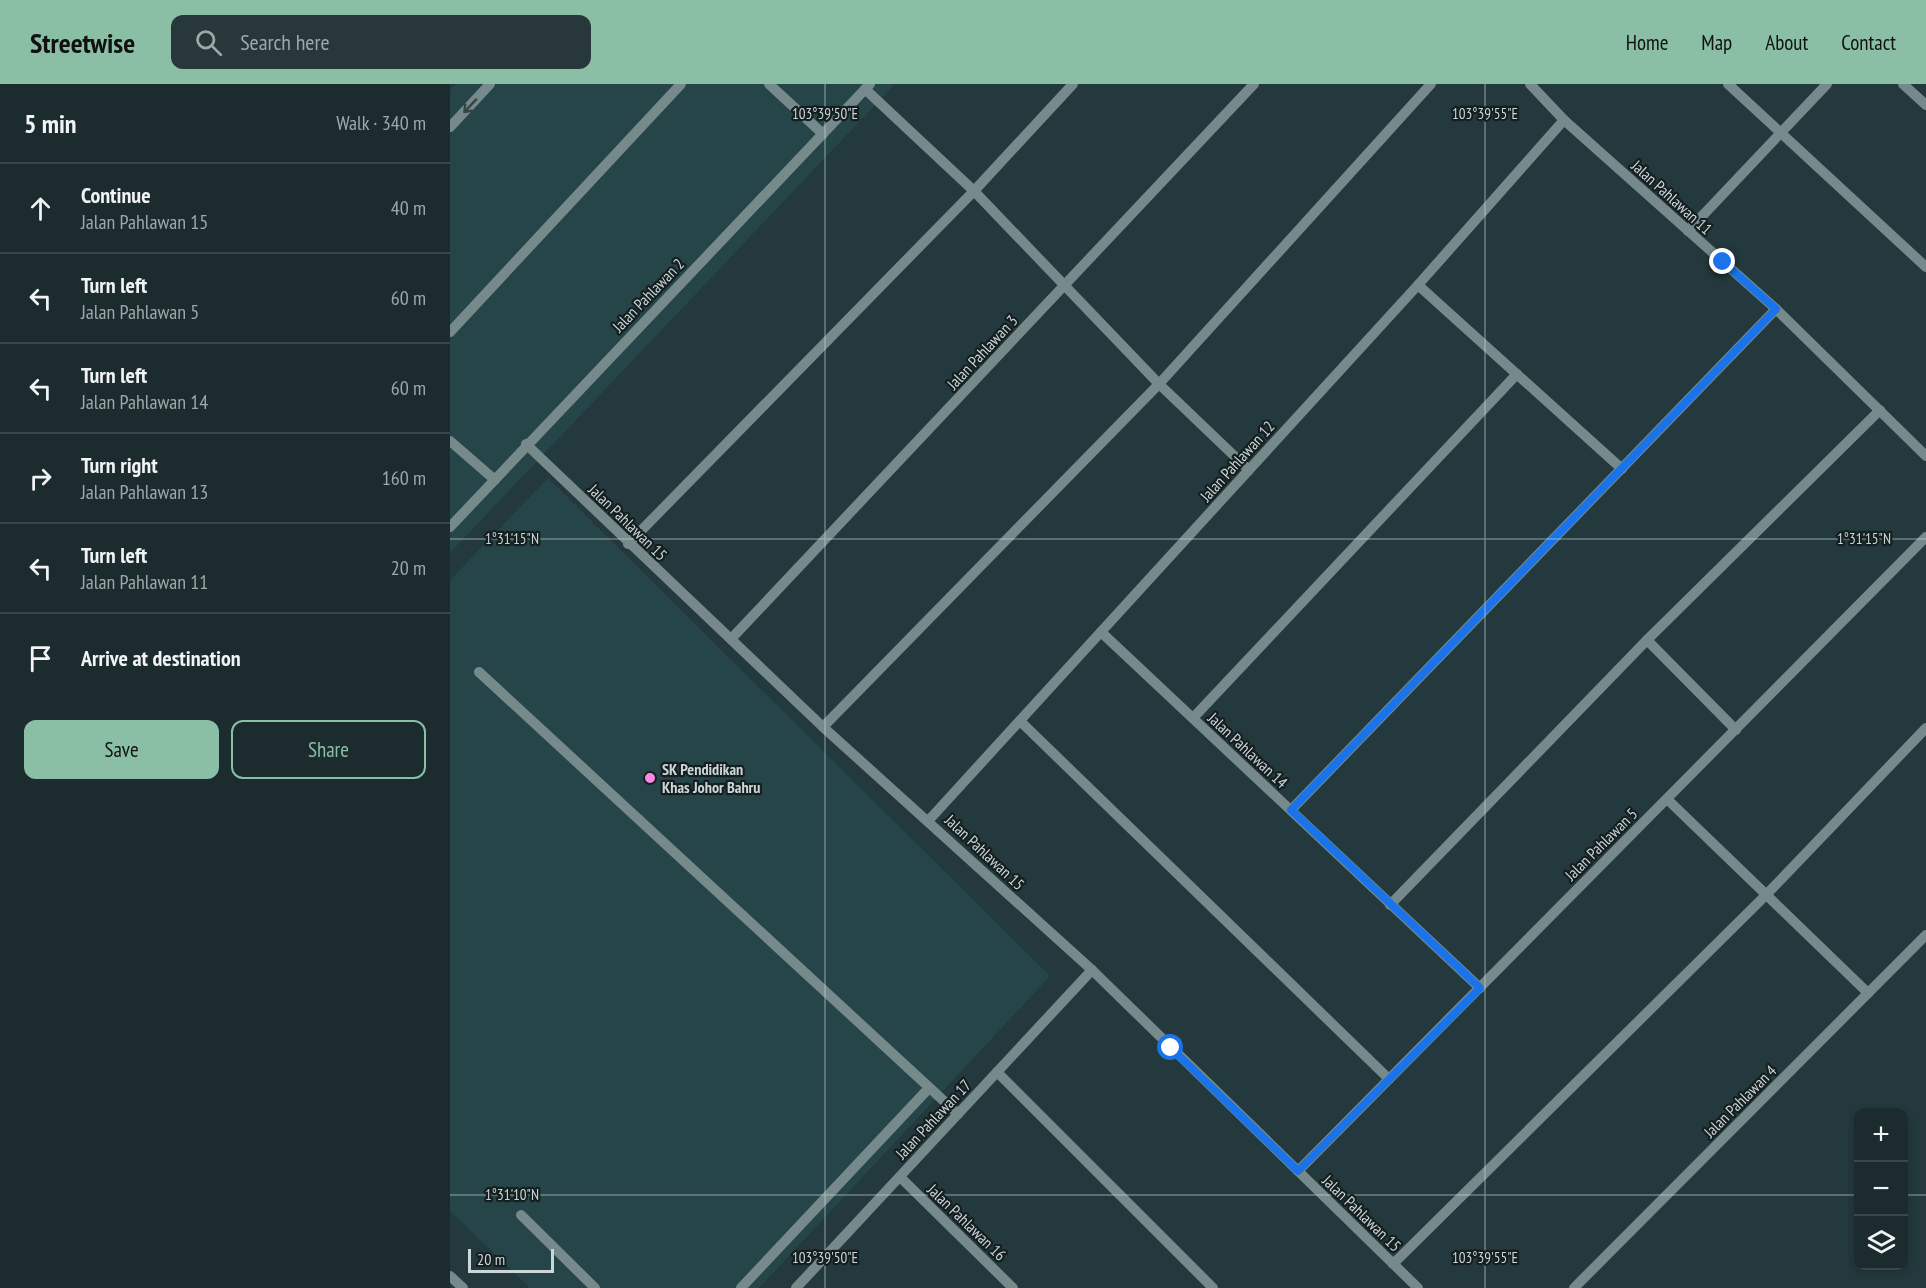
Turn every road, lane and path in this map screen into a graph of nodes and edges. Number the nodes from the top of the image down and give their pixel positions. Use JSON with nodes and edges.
{"nodes":[{"id":1,"x":490,"y":84,"type":"edge"},
{"id":2,"x":681,"y":84,"type":"edge"},
{"id":3,"x":769,"y":84,"type":"edge"},
{"id":4,"x":1073,"y":84,"type":"edge"},
{"id":5,"x":1254,"y":84,"type":"edge"},
{"id":6,"x":1431,"y":84,"type":"edge"},
{"id":7,"x":1530,"y":84,"type":"edge"},
{"id":8,"x":1728,"y":84,"type":"edge"},
{"id":9,"x":1827,"y":84,"type":"edge"},
{"id":10,"x":1903,"y":84,"type":"edge"},
{"id":11,"x":868,"y":86,"type":"edge"},
{"id":12,"x":1926,"y":105,"type":"edge"},
{"id":13,"x":1564,"y":120,"type":"junction"},
{"id":14,"x":450,"y":127,"type":"edge"},
{"id":15,"x":1779,"y":132,"type":"junction"},
{"id":16,"x":823,"y":134,"type":"junction"},
{"id":17,"x":974,"y":191,"type":"junction"},
{"id":18,"x":1688,"y":231,"type":"junction"},
{"id":19,"x":1926,"y":267,"type":"edge"},
{"id":20,"x":1066,"y":285,"type":"junction"},
{"id":21,"x":1418,"y":285,"type":"junction"},
{"id":22,"x":1776,"y":309,"type":"junction"},
{"id":23,"x":450,"y":332,"type":"edge"},
{"id":24,"x":1517,"y":374,"type":"junction"},
{"id":25,"x":1160,"y":384,"type":"junction"},
{"id":26,"x":1880,"y":410,"type":"junction"},
{"id":27,"x":450,"y":441,"type":"edge"},
{"id":28,"x":526,"y":444,"type":"junction"},
{"id":29,"x":1926,"y":456,"type":"edge"},
{"id":30,"x":1622,"y":469,"type":"junction"},
{"id":31,"x":1249,"y":470,"type":"junction"},
{"id":32,"x":495,"y":480,"type":"junction"},
{"id":33,"x":450,"y":527,"type":"edge"},
{"id":34,"x":1926,"y":537,"type":"edge"},
{"id":35,"x":628,"y":544,"type":"junction"},
{"id":36,"x":1101,"y":632,"type":"junction"},
{"id":37,"x":731,"y":639,"type":"junction"},
{"id":38,"x":1647,"y":640,"type":"junction"},
{"id":39,"x":479,"y":672,"type":"dead end"},
{"id":40,"x":1193,"y":718,"type":"junction"},
{"id":41,"x":1020,"y":721,"type":"junction"},
{"id":42,"x":823,"y":727,"type":"junction"},
{"id":43,"x":1926,"y":728,"type":"edge"},
{"id":44,"x":1736,"y":730,"type":"junction"},
{"id":45,"x":1667,"y":799,"type":"junction"},
{"id":46,"x":1291,"y":810,"type":"junction"},
{"id":47,"x":929,"y":820,"type":"junction"},
{"id":48,"x":1766,"y":895,"type":"junction"},
{"id":49,"x":1390,"y":905,"type":"junction"},
{"id":50,"x":1926,"y":935,"type":"edge"},
{"id":51,"x":1092,"y":970,"type":"junction"},
{"id":52,"x":1480,"y":988,"type":"junction"},
{"id":53,"x":1868,"y":993,"type":"junction"},
{"id":54,"x":996,"y":1072,"type":"junction"},
{"id":55,"x":1389,"y":1079,"type":"junction"},
{"id":56,"x":929,"y":1088,"type":"junction"},
{"id":57,"x":958,"y":1114,"type":"junction"},
{"id":58,"x":1298,"y":1171,"type":"junction"},
{"id":59,"x":900,"y":1177,"type":"junction"},
{"id":60,"x":520,"y":1215,"type":"dead end"},
{"id":61,"x":1393,"y":1264,"type":"junction"},
{"id":62,"x":450,"y":1276,"type":"edge"},
{"id":63,"x":802,"y":1286,"type":"edge"},
{"id":64,"x":463,"y":1288,"type":"edge"},
{"id":65,"x":595,"y":1288,"type":"edge"},
{"id":66,"x":741,"y":1288,"type":"edge"},
{"id":67,"x":1013,"y":1288,"type":"edge"},
{"id":68,"x":1213,"y":1288,"type":"edge"},
{"id":69,"x":1418,"y":1288,"type":"edge"},
{"id":70,"x":1574,"y":1288,"type":"edge"}],
"edges":[{"from":1,"to":14,"type":"street","one_way":true},
{"from":2,"to":23,"type":"street"},
{"from":3,"to":16,"type":"street"},
{"from":4,"to":17,"type":"street"},
{"from":5,"to":20,"type":"street","name":"Jalan Pahlawan 3"},
{"from":6,"to":25,"type":"street"},
{"from":7,"to":13,"type":"street","name":"Jalan Pahlawan 11"},
{"from":8,"to":15,"type":"street"},
{"from":9,"to":15,"type":"street"},
{"from":10,"to":12,"type":"street"},
{"from":11,"to":16,"type":"street","name":"Jalan Pahlawan 2"},
{"from":11,"to":17,"type":"street"},
{"from":13,"to":18,"type":"street","name":"Jalan Pahlawan 11"},
{"from":13,"to":21,"type":"street","name":"Jalan Pahlawan 12"},
{"from":15,"to":18,"type":"street"},
{"from":15,"to":19,"type":"street"},
{"from":16,"to":28,"type":"street","name":"Jalan Pahlawan 2"},
{"from":17,"to":20,"type":"street"},
{"from":17,"to":35,"type":"street"},
{"from":18,"to":22,"type":"street","name":"Jalan Pahlawan 11"},
{"from":20,"to":25,"type":"street"},
{"from":20,"to":37,"type":"street","name":"Jalan Pahlawan 3"},
{"from":21,"to":24,"type":"street"},
{"from":21,"to":31,"type":"street","name":"Jalan Pahlawan 12"},
{"from":22,"to":26,"type":"street","name":"Jalan Pahlawan 11"},
{"from":22,"to":30,"type":"street"},
{"from":24,"to":30,"type":"street"},
{"from":24,"to":40,"type":"street"},
{"from":25,"to":31,"type":"street"},
{"from":25,"to":42,"type":"street"},
{"from":26,"to":29,"type":"street","name":"Jalan Pahlawan 11"},
{"from":26,"to":38,"type":"street"},
{"from":27,"to":32,"type":"street"},
{"from":28,"to":32,"type":"street","name":"Jalan Pahlawan 2"},
{"from":28,"to":35,"type":"street","name":"Jalan Pahlawan 15"},
{"from":30,"to":46,"type":"street"},
{"from":31,"to":36,"type":"street","name":"Jalan Pahlawan 12"},
{"from":32,"to":33,"type":"street","name":"Jalan Pahlawan 2"},
{"from":34,"to":44,"type":"street","name":"Jalan Pahlawan 5"},
{"from":35,"to":37,"type":"street","name":"Jalan Pahlawan 15"},
{"from":36,"to":40,"type":"street","name":"Jalan Pahlawan 14"},
{"from":36,"to":41,"type":"street","name":"Jalan Pahlawan 12"},
{"from":37,"to":42,"type":"street","name":"Jalan Pahlawan 15"},
{"from":38,"to":44,"type":"street"},
{"from":38,"to":49,"type":"street"},
{"from":39,"to":56,"type":"street"},
{"from":40,"to":46,"type":"street","name":"Jalan Pahlawan 14"},
{"from":41,"to":47,"type":"street","name":"Jalan Pahlawan 12"},
{"from":41,"to":55,"type":"street"},
{"from":42,"to":47,"type":"street","name":"Jalan Pahlawan 15"},
{"from":43,"to":48,"type":"street"},
{"from":44,"to":45,"type":"street","name":"Jalan Pahlawan 5"},
{"from":45,"to":48,"type":"street"},
{"from":45,"to":52,"type":"street","name":"Jalan Pahlawan 5"},
{"from":46,"to":49,"type":"street","name":"Jalan Pahlawan 14"},
{"from":47,"to":51,"type":"street","name":"Jalan Pahlawan 15"},
{"from":48,"to":53,"type":"street"},
{"from":48,"to":61,"type":"street"},
{"from":49,"to":52,"type":"street","name":"Jalan Pahlawan 14"},
{"from":50,"to":53,"type":"street","name":"Jalan Pahlawan 4"},
{"from":51,"to":54,"type":"street","name":"Jalan Pahlawan 17"},
{"from":51,"to":58,"type":"street","name":"Jalan Pahlawan 15"},
{"from":52,"to":55,"type":"street","name":"Jalan Pahlawan 5"},
{"from":53,"to":70,"type":"street","name":"Jalan Pahlawan 4"},
{"from":54,"to":57,"type":"street","name":"Jalan Pahlawan 17"},
{"from":54,"to":68,"type":"street"},
{"from":55,"to":58,"type":"street","name":"Jalan Pahlawan 5"},
{"from":56,"to":57,"type":"street"},
{"from":56,"to":66,"type":"street"},
{"from":57,"to":59,"type":"street","name":"Jalan Pahlawan 17"},
{"from":58,"to":61,"type":"street","name":"Jalan Pahlawan 15"},
{"from":59,"to":63,"type":"street","name":"Jalan Pahlawan 17"},
{"from":59,"to":67,"type":"street","name":"Jalan Pahlawan 16"},
{"from":60,"to":65,"type":"street"},
{"from":61,"to":69,"type":"street","name":"Jalan Pahlawan 15"},
{"from":62,"to":64,"type":"street"}]}
